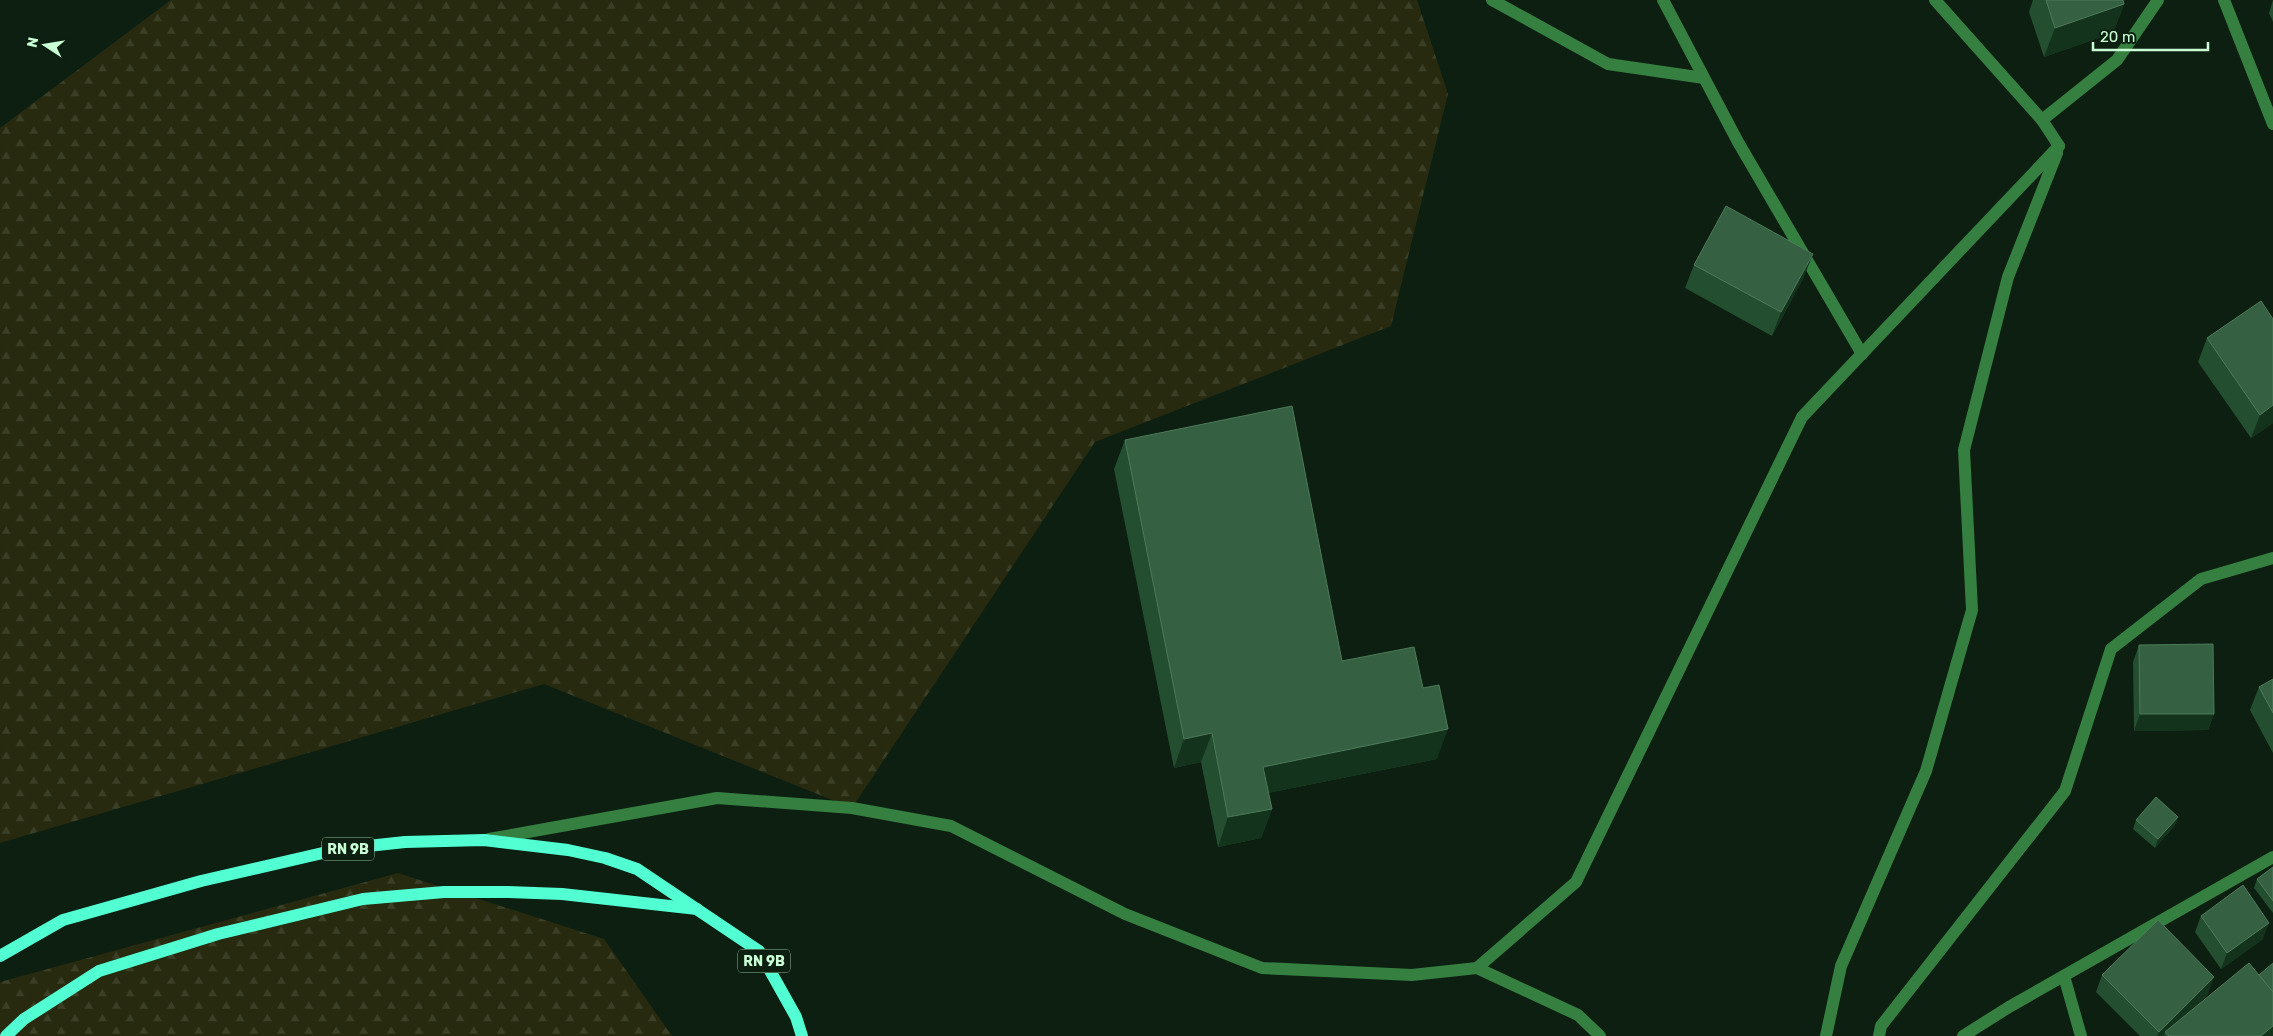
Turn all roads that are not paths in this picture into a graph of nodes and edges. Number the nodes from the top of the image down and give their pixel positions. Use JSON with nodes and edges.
{"nodes":[{"id":1,"x":1492,"y":0,"type":"edge"},
{"id":2,"x":1663,"y":0,"type":"edge"},
{"id":3,"x":1935,"y":0,"type":"edge"},
{"id":4,"x":2158,"y":0,"type":"edge"},
{"id":5,"x":2224,"y":0,"type":"edge"},
{"id":6,"x":1704,"y":78,"type":"junction"},
{"id":7,"x":2042,"y":120,"type":"junction"},
{"id":8,"x":2273,"y":124,"type":"edge"},
{"id":9,"x":2059,"y":146,"type":"junction"},
{"id":10,"x":1862,"y":354,"type":"junction"},
{"id":11,"x":2273,"y":558,"type":"edge"},
{"id":12,"x":484,"y":840,"type":"junction"},
{"id":13,"x":2273,"y":857,"type":"edge"},
{"id":14,"x":700,"y":909,"type":"junction"},
{"id":15,"x":0,"y":956,"type":"edge"},
{"id":16,"x":1477,"y":968,"type":"junction"},
{"id":17,"x":2064,"y":976,"type":"junction"},
{"id":18,"x":6,"y":1036,"type":"edge"},
{"id":19,"x":802,"y":1036,"type":"edge"},
{"id":20,"x":1600,"y":1036,"type":"edge"},
{"id":21,"x":1826,"y":1036,"type":"edge"},
{"id":22,"x":1879,"y":1036,"type":"edge"},
{"id":23,"x":1963,"y":1036,"type":"edge"},
{"id":24,"x":2081,"y":1036,"type":"edge"}],
"edges":[{"from":1,"to":6,"type":"street"},
{"from":2,"to":6,"type":"street"},
{"from":3,"to":7,"type":"street"},
{"from":4,"to":7,"type":"street"},
{"from":5,"to":8,"type":"street"},
{"from":6,"to":10,"type":"street"},
{"from":7,"to":9,"type":"street"},
{"from":9,"to":10,"type":"street"},
{"from":9,"to":21,"type":"street"},
{"from":10,"to":16,"type":"street"},
{"from":11,"to":22,"type":"street"},
{"from":12,"to":14,"type":"main road","number":"RN 9B"},
{"from":12,"to":15,"type":"main road","number":"RN 9B"},
{"from":12,"to":16,"type":"street"},
{"from":13,"to":17,"type":"street"},
{"from":14,"to":18,"type":"main road","number":"RN 9B"},
{"from":14,"to":19,"type":"main road","number":"RN 9B"},
{"from":16,"to":20,"type":"street"},
{"from":17,"to":23,"type":"street"},
{"from":17,"to":24,"type":"street"}]}
